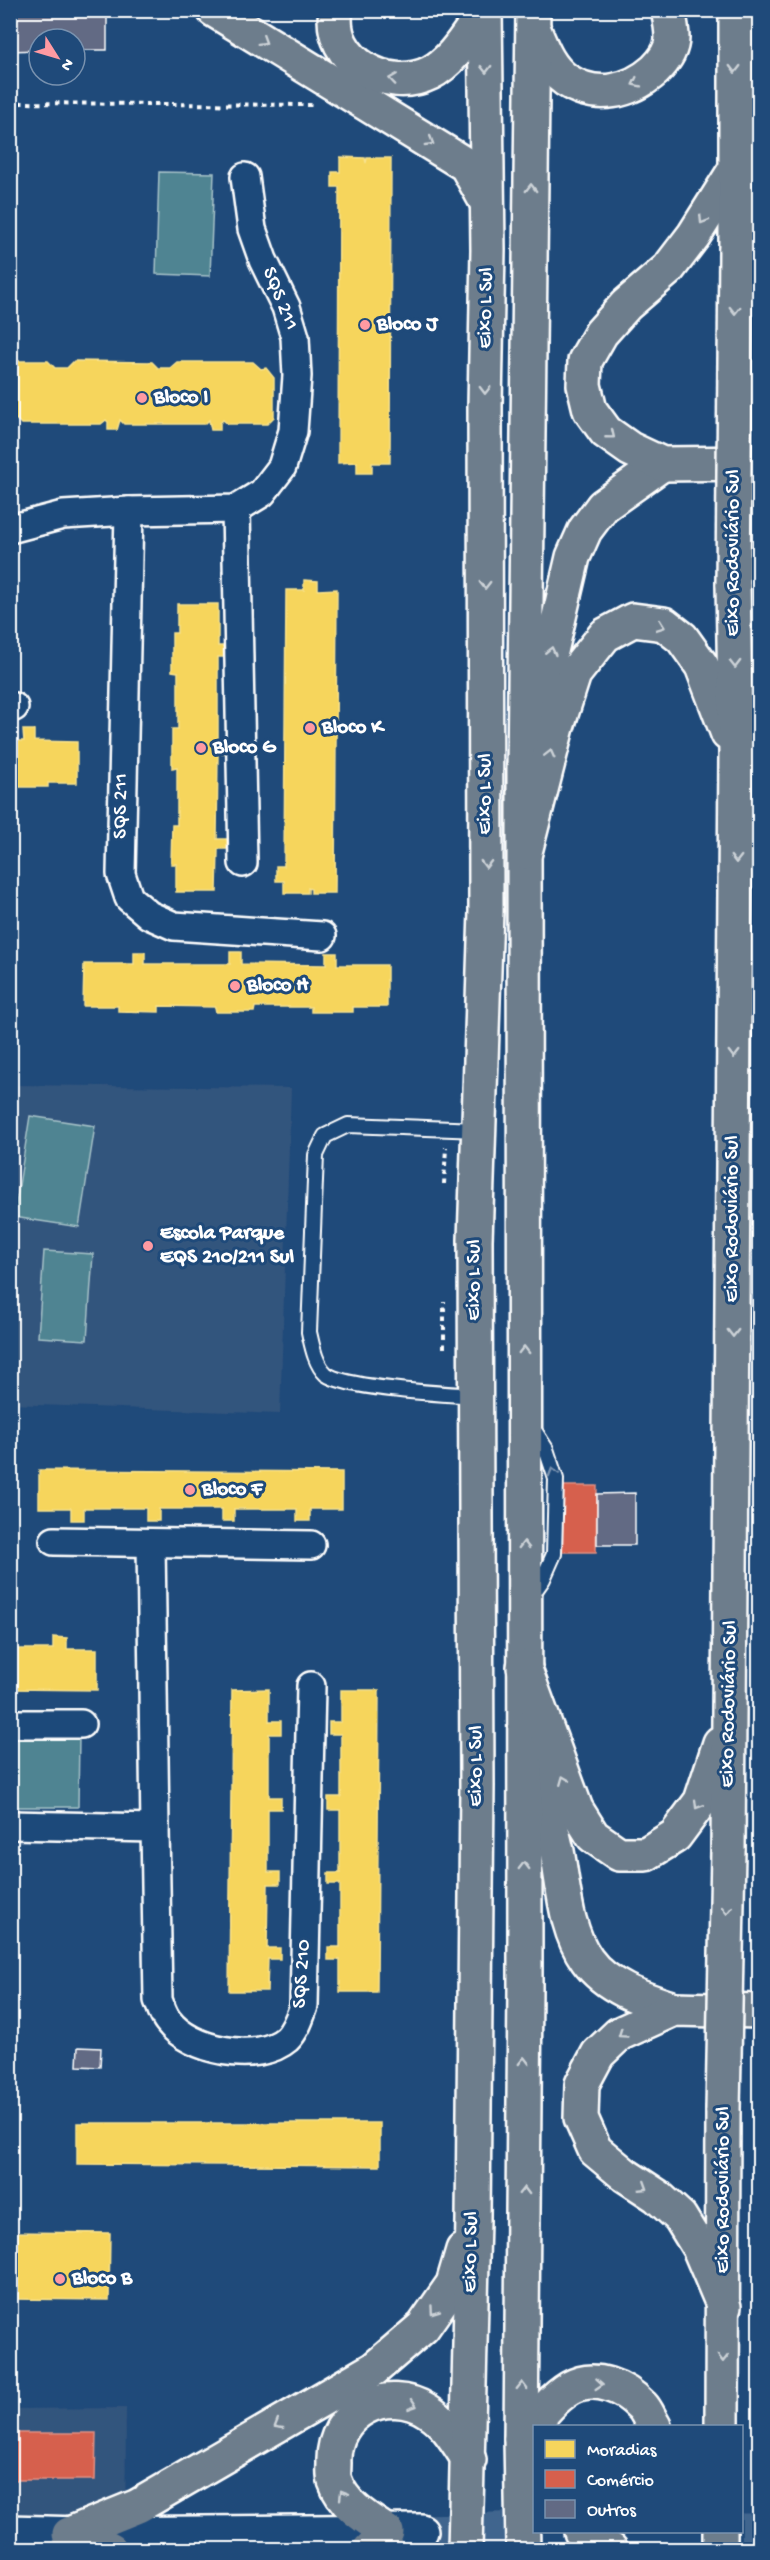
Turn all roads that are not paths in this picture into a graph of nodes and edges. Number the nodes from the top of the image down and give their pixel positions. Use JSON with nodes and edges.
{"nodes":[{"id":1,"x":214,"y":10,"type":"edge"},
{"id":2,"x":336,"y":10,"type":"edge"},
{"id":3,"x":668,"y":10,"type":"edge"},
{"id":4,"x":736,"y":10,"type":"edge"},
{"id":5,"x":485,"y":11,"type":"edge"},
{"id":6,"x":533,"y":19,"type":"edge"},
{"id":7,"x":735,"y":170,"type":"junction"},
{"id":8,"x":245,"y":177,"type":"dead end"},
{"id":9,"x":488,"y":203,"type":"junction"},
{"id":10,"x":759,"y":463,"type":"edge"},
{"id":11,"x":662,"y":464,"type":"junction"},
{"id":12,"x":236,"y":509,"type":"junction"},
{"id":13,"x":129,"y":511,"type":"junction"},
{"id":14,"x":10,"y":530,"type":"edge"},
{"id":15,"x":736,"y":753,"type":"junction"},
{"id":16,"x":524,"y":770,"type":"junction"},
{"id":17,"x":525,"y":852,"type":"junction"},
{"id":18,"x":243,"y":863,"type":"dead end"},
{"id":19,"x":322,"y":936,"type":"dead end"},
{"id":20,"x":479,"y":1130,"type":"junction"},
{"id":21,"x":476,"y":1396,"type":"junction"},
{"id":22,"x":54,"y":1541,"type":"dead end"},
{"id":23,"x":151,"y":1544,"type":"junction"},
{"id":24,"x":311,"y":1545,"type":"dead end"},
{"id":25,"x":524,"y":1667,"type":"junction"},
{"id":26,"x":311,"y":1686,"type":"dead end"},
{"id":27,"x":730,"y":1710,"type":"junction"},
{"id":28,"x":10,"y":1724,"type":"edge"},
{"id":29,"x":81,"y":1724,"type":"dead end"},
{"id":30,"x":524,"y":1743,"type":"junction"},
{"id":31,"x":10,"y":1825,"type":"edge"},
{"id":32,"x":156,"y":1828,"type":"junction"},
{"id":33,"x":674,"y":2009,"type":"junction"},
{"id":34,"x":759,"y":2011,"type":"edge"},
{"id":35,"x":473,"y":2220,"type":"junction"},
{"id":36,"x":724,"y":2307,"type":"junction"},
{"id":37,"x":653,"y":2425,"type":"edge"},
{"id":38,"x":722,"y":2425,"type":"edge"},
{"id":39,"x":521,"y":2439,"type":"junction"},
{"id":40,"x":469,"y":2460,"type":"junction"},
{"id":41,"x":421,"y":2531,"type":"tunnel mouth"},
{"id":42,"x":10,"y":2532,"type":"edge"},
{"id":43,"x":583,"y":2533,"type":"edge"},
{"id":44,"x":720,"y":2533,"type":"edge"},
{"id":45,"x":75,"y":2534,"type":"junction"},
{"id":46,"x":378,"y":2541,"type":"edge"},
{"id":47,"x":111,"y":2550,"type":"edge"},
{"id":48,"x":465,"y":2550,"type":"edge"},
{"id":49,"x":523,"y":2550,"type":"edge"},
{"id":50,"x":611,"y":2550,"type":"edge"},
{"id":51,"x":720,"y":2550,"type":"edge"}],
"edges":[{"from":1,"to":9,"type":"main road","one_way":true},
{"from":5,"to":2,"type":"main road","one_way":true},
{"from":3,"to":6,"type":"main road","one_way":true},
{"from":4,"to":7,"type":"main road","name":"Eixo Rodoviário Sul","one_way":true},
{"from":5,"to":9,"type":"main road","name":"Eixo L Sul","one_way":true},
{"from":16,"to":6,"type":"main road","name":"Eixo L Sul","one_way":true},
{"from":7,"to":11,"type":"main road","one_way":true},
{"from":7,"to":15,"type":"main road","name":"Eixo Rodoviário Sul","one_way":true,"bridge":true},
{"from":8,"to":12,"type":"street","name":"SQS 211"},
{"from":9,"to":20,"type":"main road","name":"Eixo L Sul","one_way":true},
{"from":10,"to":11,"type":"main road"},
{"from":16,"to":11,"type":"main road","one_way":true},
{"from":12,"to":13,"type":"street"},
{"from":12,"to":18,"type":"street"},
{"from":13,"to":14,"type":"street"},
{"from":13,"to":19,"type":"street","name":"SQS 211"},
{"from":17,"to":15,"type":"main road","one_way":true},
{"from":15,"to":27,"type":"main road","name":"Eixo Rodoviário Sul","one_way":true},
{"from":16,"to":17,"type":"main road","name":"Eixo L Sul"},
{"from":25,"to":17,"type":"main road","name":"Eixo L Sul","one_way":true},
{"from":20,"to":21,"type":"main road","name":"Eixo L Sul"},
{"from":20,"to":21,"type":"lane"},
{"from":21,"to":35,"type":"main road","name":"Eixo L Sul"},
{"from":22,"to":23,"type":"street"},
{"from":23,"to":24,"type":"street"},
{"from":23,"to":32,"type":"street","name":"SQS 210"},
{"from":27,"to":25,"type":"main road","one_way":true},
{"from":25,"to":30,"type":"main road","name":"Eixo L Sul"},
{"from":26,"to":32,"type":"street","name":"SQS 210"},
{"from":27,"to":36,"type":"main road","name":"Eixo Rodoviário Sul","one_way":true,"bridge":true},
{"from":28,"to":29,"type":"street"},
{"from":30,"to":33,"type":"main road"},
{"from":39,"to":30,"type":"main road","name":"Eixo L Sul","one_way":true},
{"from":31,"to":32,"type":"street"},
{"from":33,"to":34,"type":"main road"},
{"from":33,"to":36,"type":"main road","one_way":true},
{"from":35,"to":40,"type":"main road","name":"Eixo L Sul"},
{"from":35,"to":45,"type":"main road","one_way":true},
{"from":36,"to":38,"type":"main road","name":"Eixo Rodoviário Sul","one_way":true},
{"from":39,"to":37,"type":"main road","one_way":true},
{"from":39,"to":49,"type":"main road","name":"Eixo L Sul"},
{"from":46,"to":40,"type":"main road","one_way":true},
{"from":40,"to":48,"type":"main road","name":"Eixo L Sul"},
{"from":41,"to":46,"type":"street"},
{"from":42,"to":45,"type":"street"},
{"from":43,"to":50,"type":"main road"},
{"from":44,"to":51,"type":"main road"},
{"from":45,"to":46,"type":"street"},
{"from":45,"to":47,"type":"main road"}]}
